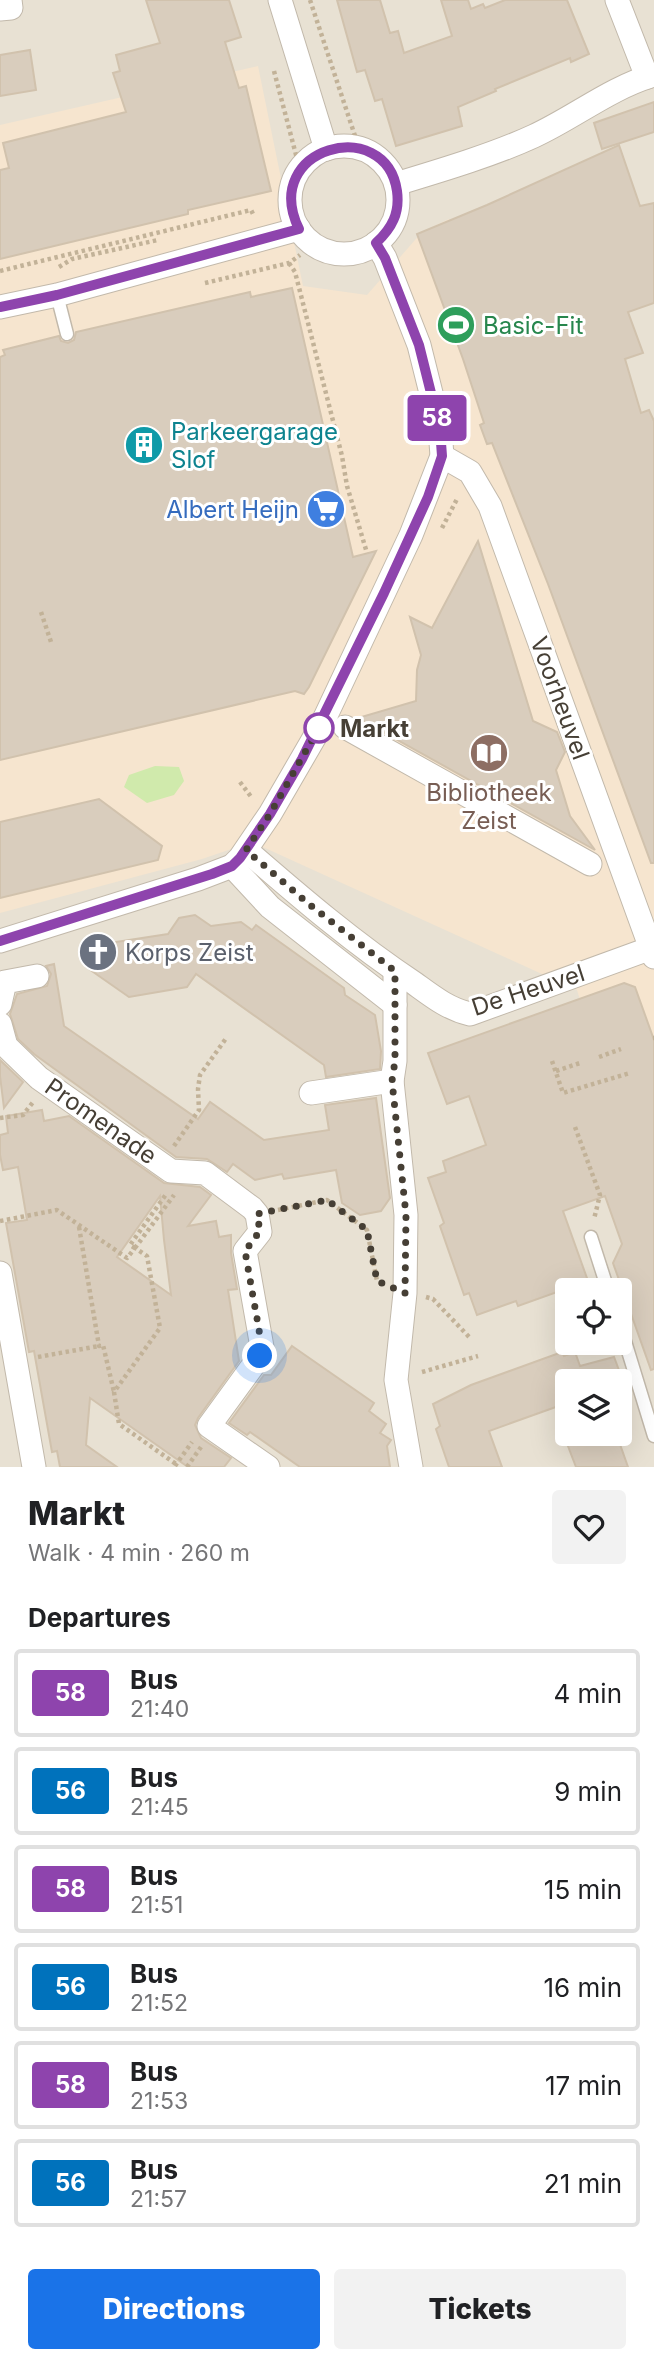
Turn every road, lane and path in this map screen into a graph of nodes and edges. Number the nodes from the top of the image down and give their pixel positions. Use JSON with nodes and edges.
{"nodes":[{"id":1,"x":9,"y":0,"type":"edge"},
{"id":2,"x":280,"y":0,"type":"edge"},
{"id":3,"x":310,"y":0,"type":"edge"},
{"id":4,"x":617,"y":0,"type":"edge"},
{"id":5,"x":0,"y":9,"type":"edge"},
{"id":6,"x":272,"y":64,"type":"dead end"},
{"id":7,"x":650,"y":76,"type":"edge"},
{"id":8,"x":359,"y":148,"type":"junction"},
{"id":9,"x":326,"y":149,"type":"junction"},
{"id":10,"x":300,"y":170,"type":"junction"},
{"id":11,"x":396,"y":184,"type":"junction"},
{"id":12,"x":254,"y":218,"type":"dead end"},
{"id":13,"x":299,"y":229,"type":"junction"},
{"id":14,"x":376,"y":243,"type":"junction"},
{"id":15,"x":289,"y":263,"type":"dead end"},
{"id":16,"x":0,"y":271,"type":"edge"},
{"id":17,"x":57,"y":295,"type":"junction"},
{"id":18,"x":0,"y":307,"type":"edge"},
{"id":19,"x":67,"y":334,"type":"dead end"},
{"id":20,"x":442,"y":456,"type":"junction"},
{"id":21,"x":366,"y":553,"type":"dead end"},
{"id":22,"x":41,"y":612,"type":"dead end"},
{"id":23,"x":51,"y":642,"type":"dead end"},
{"id":24,"x":345,"y":727,"type":"dead end"},
{"id":25,"x":239,"y":858,"type":"junction"},
{"id":26,"x":590,"y":864,"type":"dead end"},
{"id":27,"x":0,"y":941,"type":"edge"},
{"id":28,"x":653,"y":951,"type":"edge"},
{"id":29,"x":395,"y":971,"type":"junction"},
{"id":30,"x":37,"y":976,"type":"dead end"},
{"id":31,"x":0,"y":1004,"type":"edge"},
{"id":32,"x":395,"y":1005,"type":"junction"},
{"id":33,"x":0,"y":1024,"type":"edge"},
{"id":34,"x":226,"y":1037,"type":"dead end"},
{"id":35,"x":621,"y":1049,"type":"dead end"},
{"id":36,"x":599,"y":1057,"type":"dead end"},
{"id":37,"x":552,"y":1060,"type":"dead end"},
{"id":38,"x":580,"y":1063,"type":"dead end"},
{"id":39,"x":556,"y":1071,"type":"junction"},
{"id":40,"x":629,"y":1073,"type":"dead end"},
{"id":41,"x":392,"y":1081,"type":"junction"},
{"id":42,"x":310,"y":1093,"type":"dead end"},
{"id":43,"x":23,"y":1115,"type":"dead end"},
{"id":44,"x":0,"y":1118,"type":"edge"},
{"id":45,"x":575,"y":1127,"type":"dead end"},
{"id":46,"x":175,"y":1144,"type":"dead end"},
{"id":47,"x":167,"y":1194,"type":"dead end"},
{"id":48,"x":176,"y":1194,"type":"dead end"},
{"id":49,"x":257,"y":1214,"type":"junction"},
{"id":50,"x":0,"y":1221,"type":"edge"},
{"id":51,"x":79,"y":1226,"type":"junction"},
{"id":52,"x":591,"y":1237,"type":"joint"},
{"id":53,"x":135,"y":1248,"type":"junction"},
{"id":54,"x":0,"y":1273,"type":"edge"},
{"id":55,"x":604,"y":1278,"type":"edge"},
{"id":56,"x":405,"y":1293,"type":"junction"},
{"id":57,"x":5,"y":1334,"type":"edge"},
{"id":58,"x":471,"y":1339,"type":"dead end"},
{"id":59,"x":99,"y":1346,"type":"junction"},
{"id":60,"x":629,"y":1355,"type":"edge"},
{"id":61,"x":478,"y":1356,"type":"dead end"},
{"id":62,"x":16,"y":1362,"type":"junction"},
{"id":63,"x":453,"y":1363,"type":"dead end"},
{"id":64,"x":114,"y":1392,"type":"junction"},
{"id":65,"x":654,"y":1436,"type":"edge"},
{"id":66,"x":193,"y":1441,"type":"dead end"},
{"id":67,"x":198,"y":1452,"type":"dead end"},
{"id":68,"x":176,"y":1466,"type":"edge"},
{"id":69,"x":34,"y":1467,"type":"edge"},
{"id":70,"x":187,"y":1467,"type":"edge"},
{"id":71,"x":268,"y":1467,"type":"edge"},
{"id":72,"x":411,"y":1467,"type":"edge"}],
"edges":[{"from":1,"to":5,"type":"street"},
{"from":2,"to":9,"type":"street"},
{"from":3,"to":8,"type":"path"},
{"from":4,"to":7,"type":"street"},
{"from":6,"to":10,"type":"path"},
{"from":7,"to":11,"type":"street"},
{"from":8,"to":9,"type":"street"},
{"from":8,"to":11,"type":"street"},
{"from":9,"to":10,"type":"street"},
{"from":10,"to":13,"type":"street"},
{"from":11,"to":14,"type":"street"},
{"from":12,"to":16,"type":"path"},
{"from":13,"to":14,"type":"street"},
{"from":13,"to":17,"type":"street"},
{"from":14,"to":20,"type":"street"},
{"from":15,"to":21,"type":"path"},
{"from":17,"to":18,"type":"street"},
{"from":17,"to":19,"type":"lane"},
{"from":20,"to":25,"type":"street"},
{"from":20,"to":28,"type":"street","name":"Voorheuvel"},
{"from":22,"to":23,"type":"path"},
{"from":24,"to":26,"type":"street"},
{"from":25,"to":27,"type":"street"},
{"from":25,"to":29,"type":"street","name":"De Heuvel"},
{"from":25,"to":32,"type":"street"},
{"from":28,"to":29,"type":"street","name":"De Heuvel"},
{"from":29,"to":32,"type":"street"},
{"from":30,"to":31,"type":"street"},
{"from":32,"to":41,"type":"street"},
{"from":33,"to":49,"type":"street","name":"Promenade"},
{"from":34,"to":46,"type":"path"},
{"from":35,"to":36,"type":"path"},
{"from":37,"to":39,"type":"path"},
{"from":38,"to":39,"type":"path"},
{"from":39,"to":40,"type":"path"},
{"from":41,"to":42,"type":"street"},
{"from":41,"to":56,"type":"street"},
{"from":43,"to":44,"type":"path"},
{"from":45,"to":52,"type":"path"},
{"from":47,"to":53,"type":"path"},
{"from":48,"to":53,"type":"path"},
{"from":49,"to":56,"type":"path"},
{"from":49,"to":71,"type":"street"},
{"from":50,"to":51,"type":"path"},
{"from":51,"to":53,"type":"path"},
{"from":51,"to":59,"type":"path"},
{"from":52,"to":55,"type":"lane"},
{"from":53,"to":64,"type":"path"},
{"from":54,"to":57,"type":"street"},
{"from":56,"to":58,"type":"path"},
{"from":56,"to":72,"type":"street"},
{"from":57,"to":62,"type":"street"},
{"from":59,"to":62,"type":"path"},
{"from":59,"to":64,"type":"path"},
{"from":60,"to":65,"type":"lane"},
{"from":61,"to":63,"type":"path"},
{"from":62,"to":69,"type":"street"},
{"from":64,"to":68,"type":"path"},
{"from":66,"to":68,"type":"path"},
{"from":67,"to":70,"type":"path"}]}
